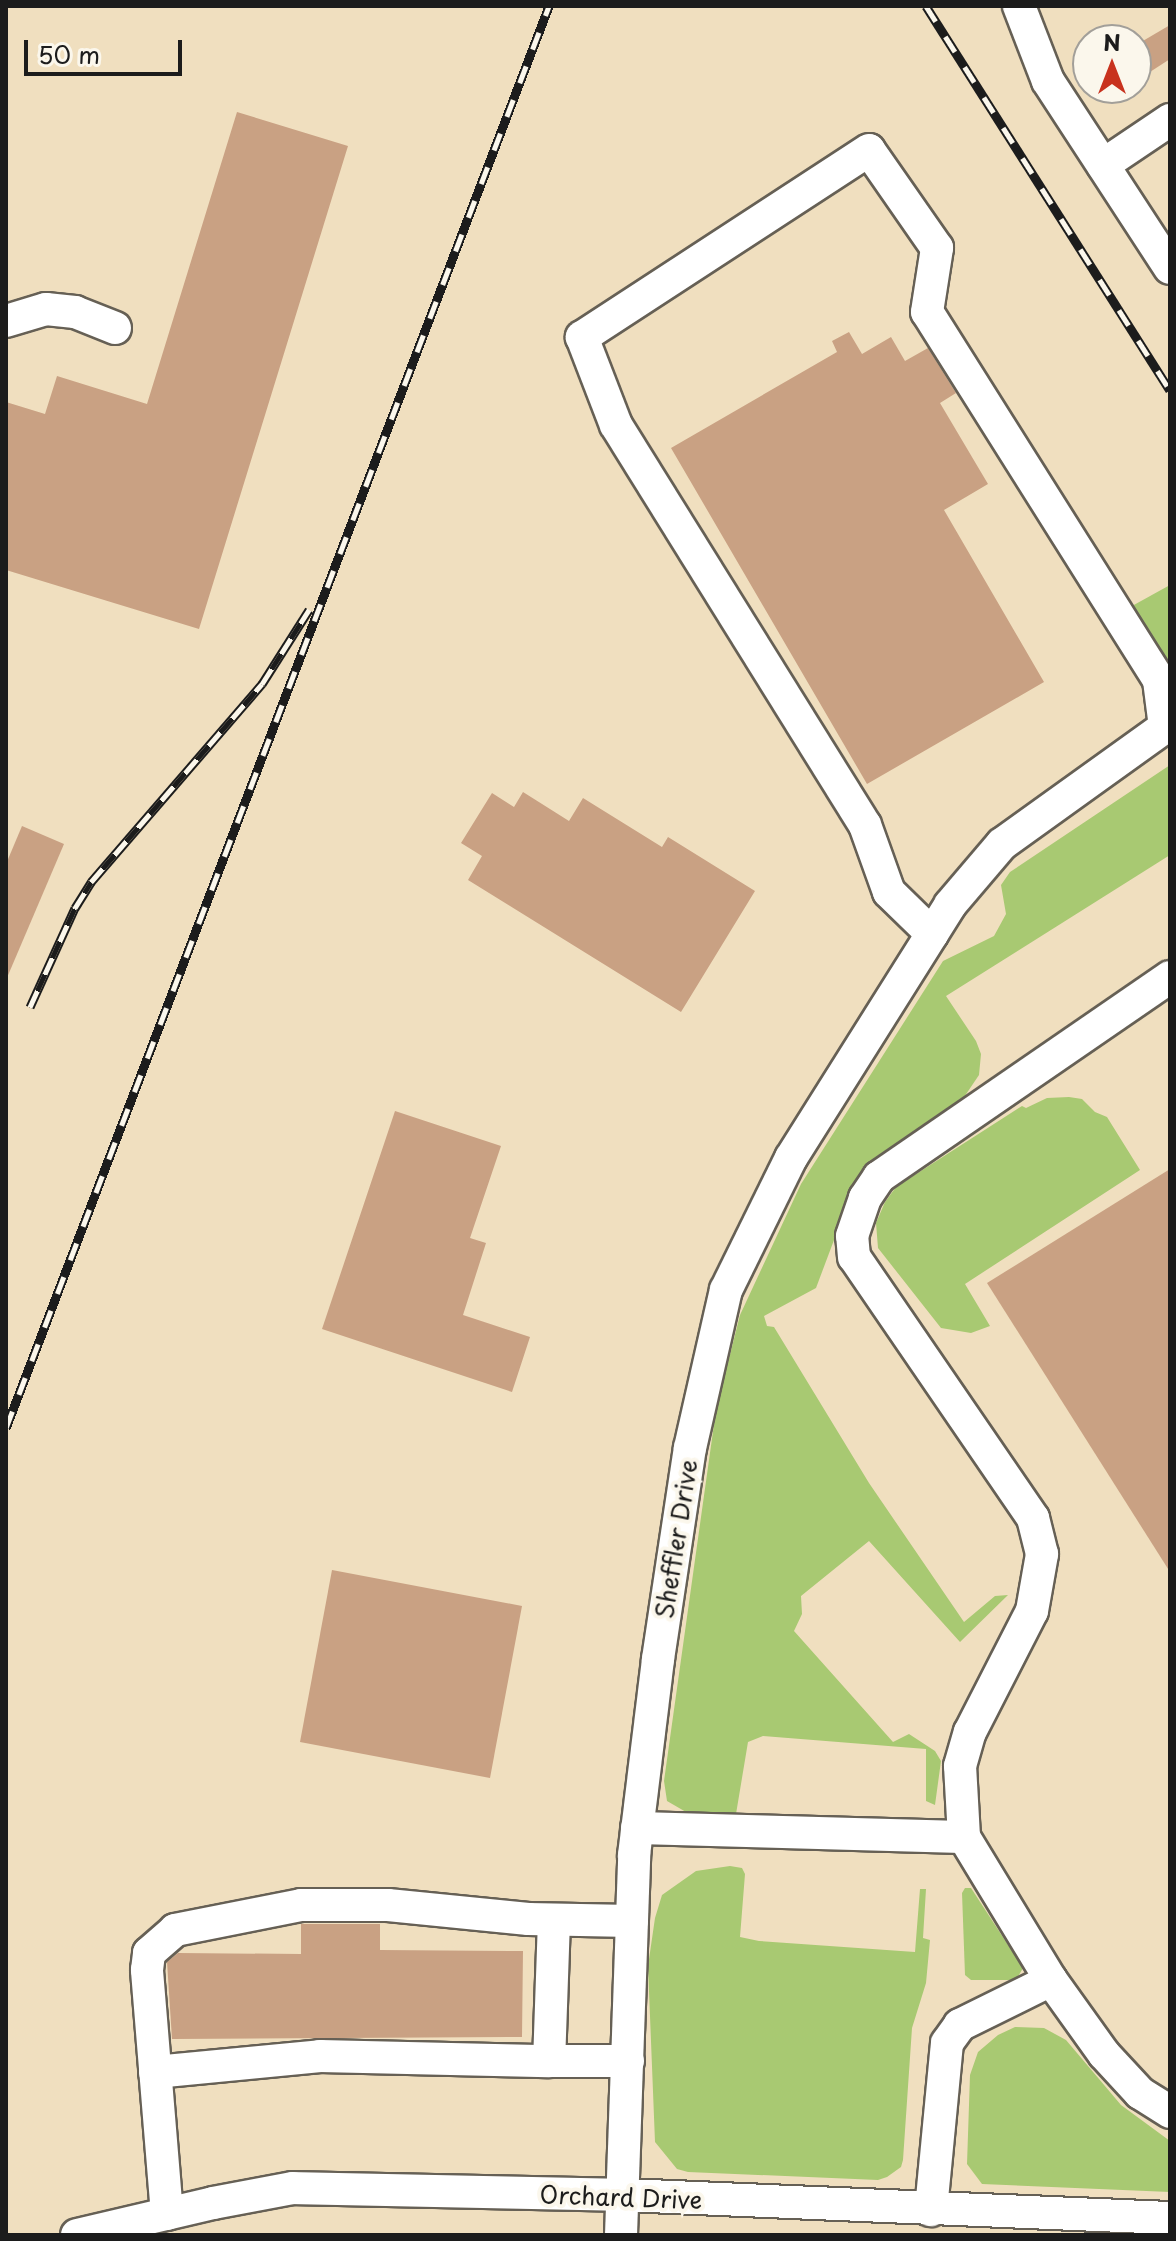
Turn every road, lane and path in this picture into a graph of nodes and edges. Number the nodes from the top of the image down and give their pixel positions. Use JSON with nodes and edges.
{"nodes":[{"id":1,"x":1019,"y":6,"type":"edge"},
{"id":2,"x":1170,"y":120,"type":"edge"},
{"id":3,"x":1103,"y":165,"type":"junction"},
{"id":4,"x":1170,"y":268,"type":"edge"},
{"id":5,"x":6,"y":321,"type":"edge"},
{"id":6,"x":115,"y":328,"type":"dead end"},
{"id":7,"x":932,"y":934,"type":"junction"},
{"id":8,"x":1170,"y":977,"type":"edge"},
{"id":9,"x":637,"y":1828,"type":"junction"},
{"id":10,"x":964,"y":1837,"type":"junction"},
{"id":11,"x":554,"y":1920,"type":"junction"},
{"id":12,"x":632,"y":1921,"type":"junction"},
{"id":13,"x":1051,"y":1980,"type":"junction"},
{"id":14,"x":549,"y":2061,"type":"junction"},
{"id":15,"x":628,"y":2061,"type":"junction"},
{"id":16,"x":155,"y":2072,"type":"junction"},
{"id":17,"x":1170,"y":2112,"type":"edge"},
{"id":18,"x":625,"y":2195,"type":"junction"},
{"id":19,"x":167,"y":2214,"type":"junction"},
{"id":20,"x":921,"y":2218,"type":"edge"},
{"id":21,"x":1170,"y":2218,"type":"edge"},
{"id":22,"x":122,"y":2230,"type":"edge"},
{"id":23,"x":77,"y":2235,"type":"edge"},
{"id":24,"x":621,"y":2235,"type":"edge"}],
"edges":[{"from":1,"to":3,"type":"street"},
{"from":2,"to":3,"type":"street"},
{"from":3,"to":4,"type":"street"},
{"from":5,"to":6,"type":"street"},
{"from":7,"to":7,"type":"street","name":"Sheffler Drive"},
{"from":7,"to":9,"type":"street","name":"Sheffler Drive"},
{"from":8,"to":10,"type":"street"},
{"from":9,"to":10,"type":"street"},
{"from":9,"to":12,"type":"street","name":"Sheffler Drive"},
{"from":10,"to":13,"type":"street"},
{"from":11,"to":12,"type":"street"},
{"from":11,"to":14,"type":"street"},
{"from":11,"to":16,"type":"street"},
{"from":12,"to":15,"type":"street","name":"Sheffler Drive"},
{"from":13,"to":17,"type":"street"},
{"from":13,"to":20,"type":"street"},
{"from":14,"to":15,"type":"street"},
{"from":14,"to":16,"type":"street"},
{"from":15,"to":18,"type":"street","name":"Sheffler Drive"},
{"from":16,"to":19,"type":"street"},
{"from":18,"to":19,"type":"street","name":"Orchard Drive"},
{"from":18,"to":20,"type":"street","name":"Orchard Drive"},
{"from":18,"to":24,"type":"street","name":"Sheffler Drive"},
{"from":19,"to":22,"type":"street","name":"Orchard Drive"},
{"from":20,"to":21,"type":"street","name":"Orchard Drive"},
{"from":22,"to":23,"type":"street","name":"Orchard Drive"}]}
